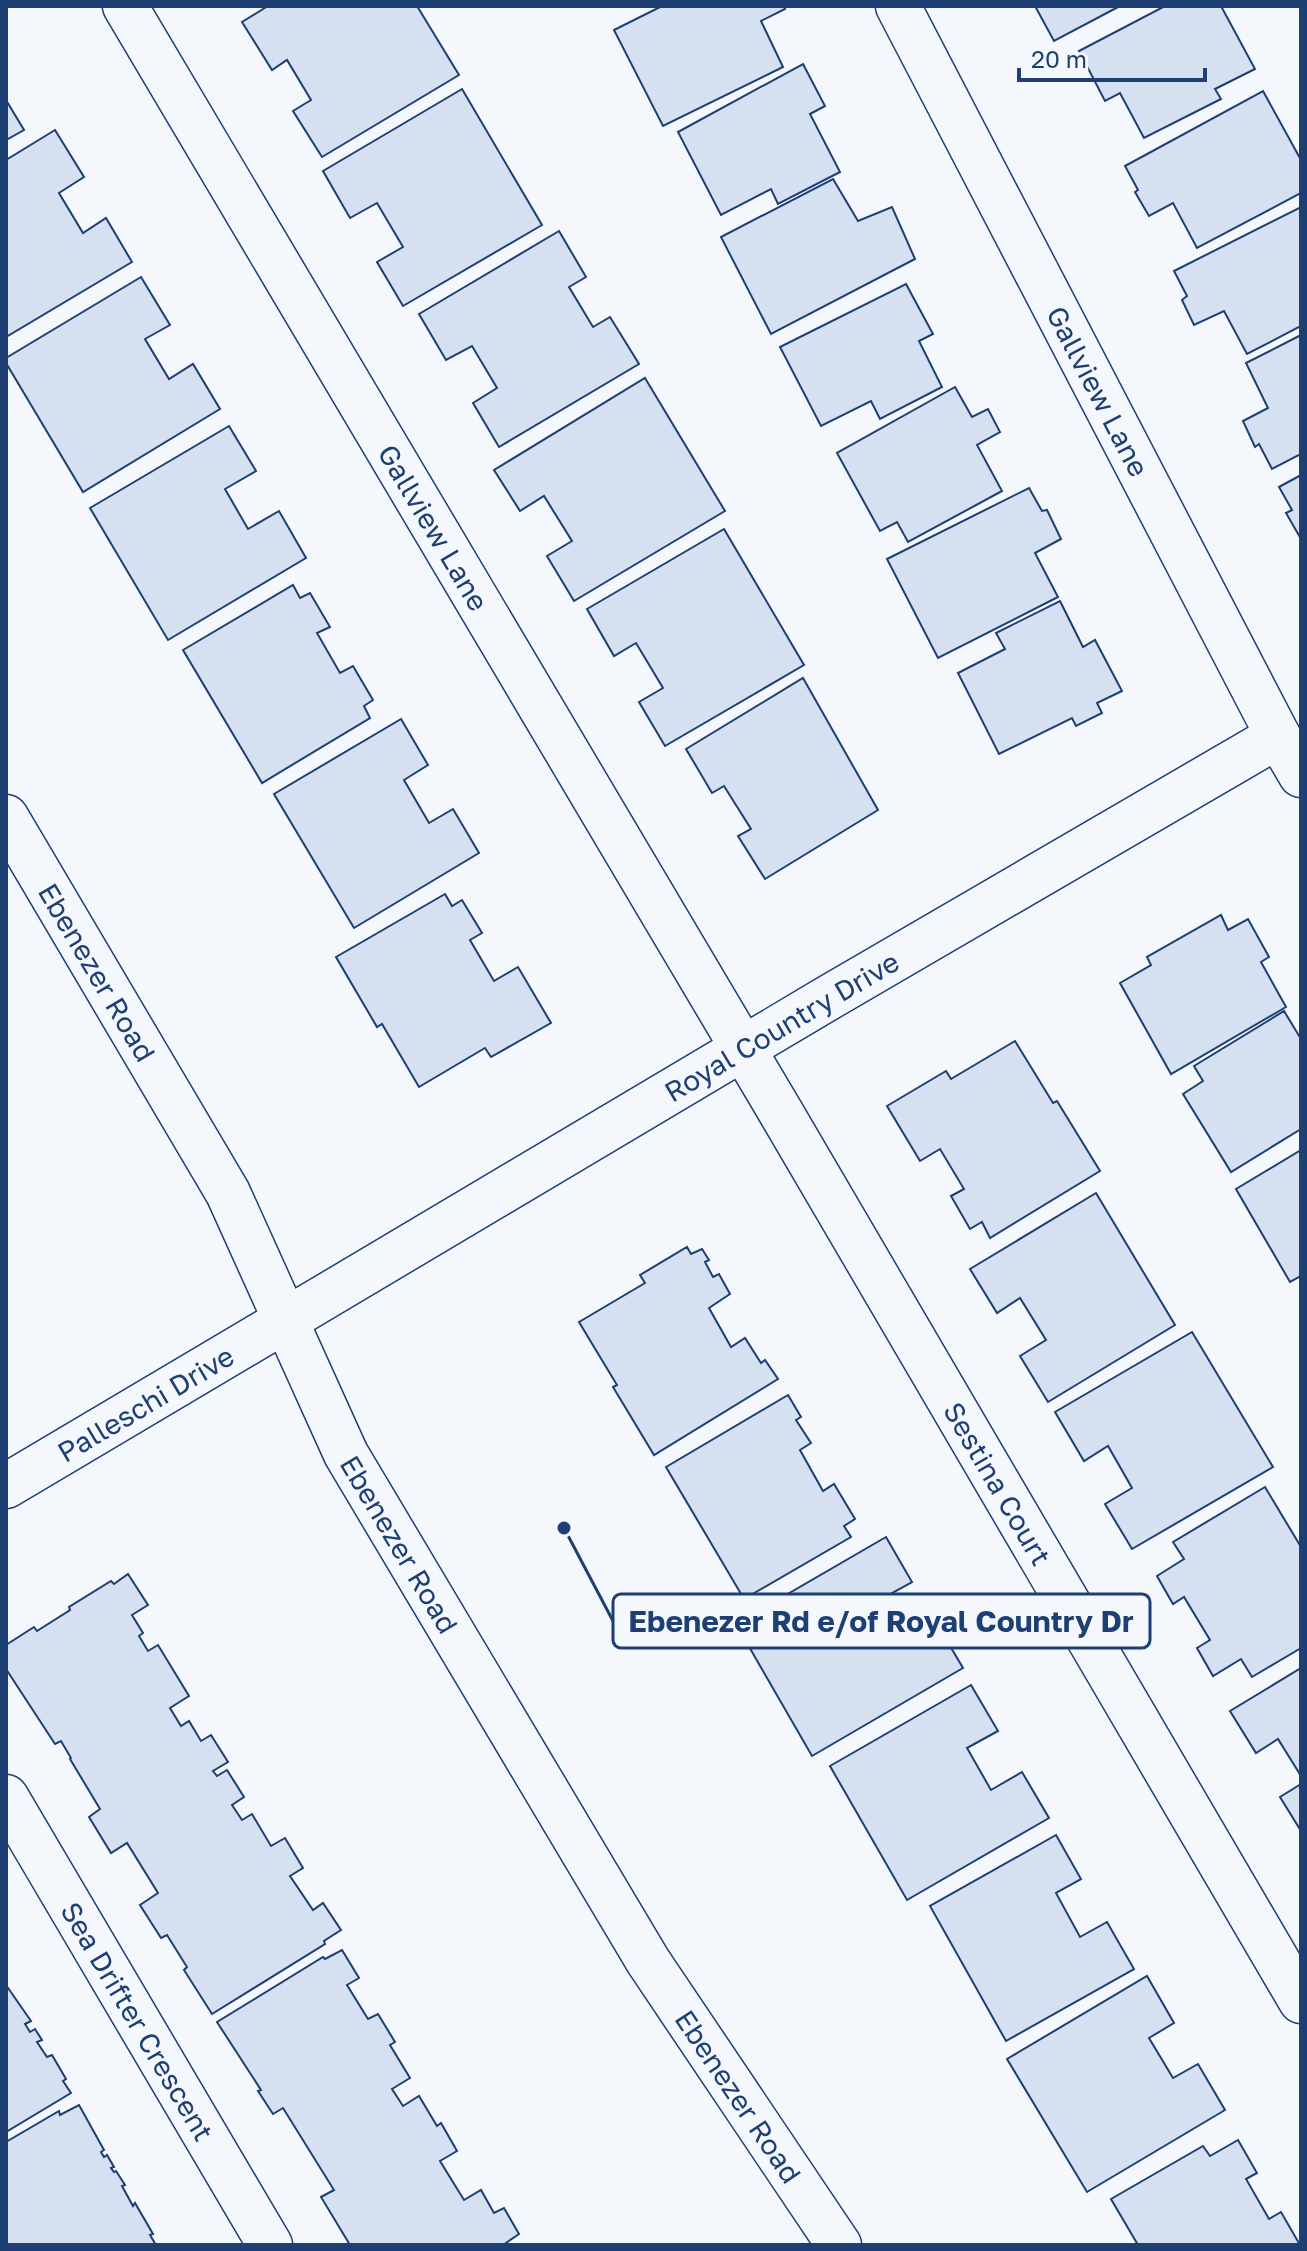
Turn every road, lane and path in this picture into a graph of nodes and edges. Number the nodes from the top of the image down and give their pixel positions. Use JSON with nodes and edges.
{"nodes":[{"id":1,"x":125,"y":6,"type":"edge"},
{"id":2,"x":898,"y":6,"type":"edge"},
{"id":3,"x":1278,"y":736,"type":"junction"},
{"id":4,"x":1301,"y":775,"type":"edge"},
{"id":5,"x":6,"y":817,"type":"edge"},
{"id":6,"x":743,"y":1049,"type":"junction"},
{"id":7,"x":286,"y":1320,"type":"junction"},
{"id":8,"x":6,"y":1486,"type":"edge"},
{"id":9,"x":6,"y":1797,"type":"edge"},
{"id":10,"x":1301,"y":2001,"type":"edge"},
{"id":11,"x":270,"y":2245,"type":"edge"},
{"id":12,"x":839,"y":2245,"type":"edge"}],
"edges":[{"from":1,"to":6,"type":"street","name":"Gallview Lane"},
{"from":2,"to":3,"type":"street","name":"Gallview Lane"},
{"from":3,"to":4,"type":"street","name":"Gallview Lane"},
{"from":3,"to":6,"type":"street","name":"Royal Country Drive"},
{"from":5,"to":7,"type":"street","name":"Ebenezer Road"},
{"from":6,"to":7,"type":"street","name":"Royal Country Drive"},
{"from":6,"to":10,"type":"street","name":"Sestina Court"},
{"from":7,"to":8,"type":"street","name":"Palleschi Drive"},
{"from":7,"to":12,"type":"street","name":"Ebenezer Road"},
{"from":9,"to":11,"type":"street","name":"Sea Drifter Crescent"}]}
